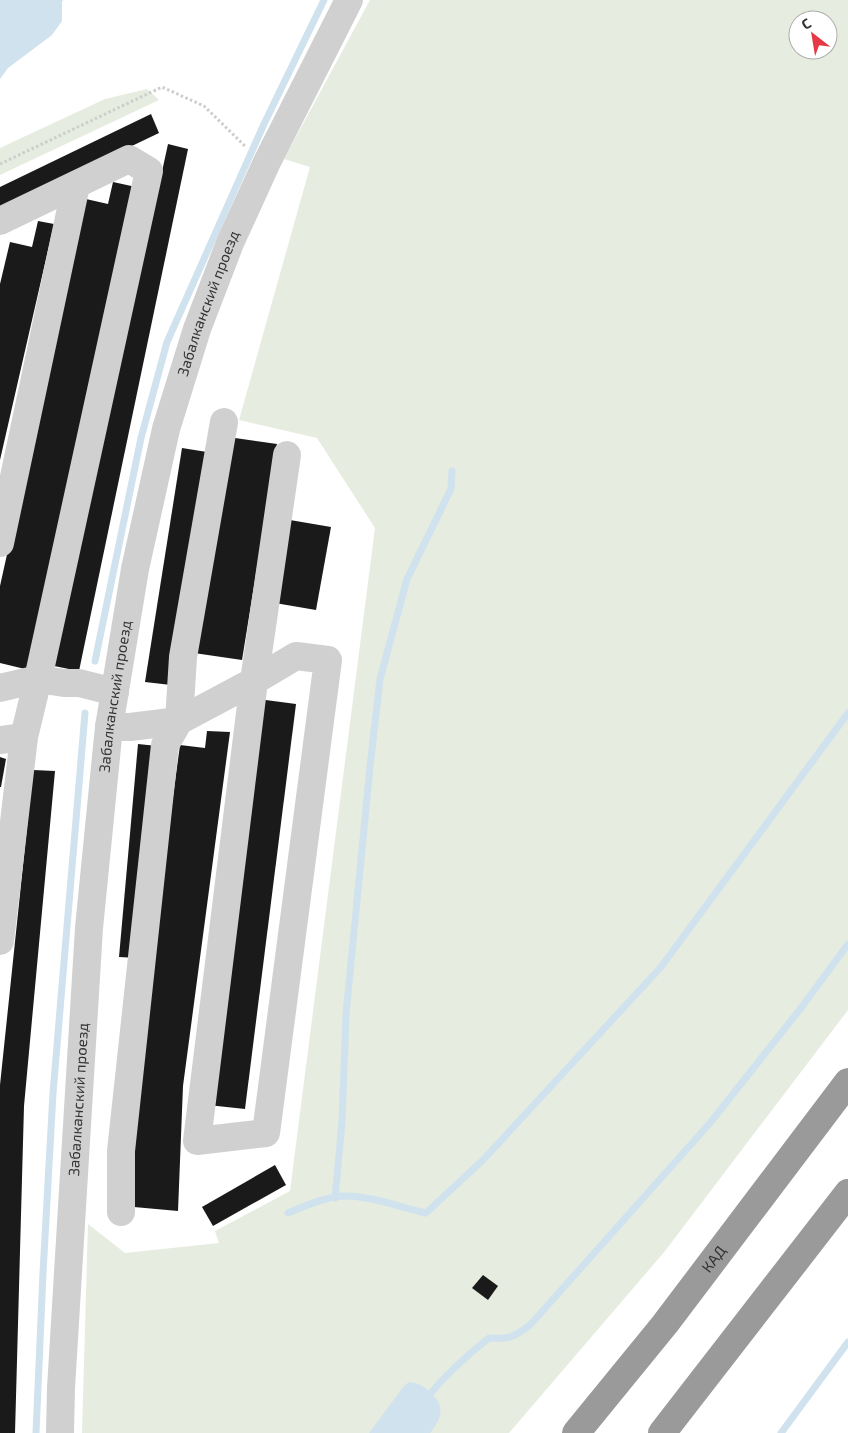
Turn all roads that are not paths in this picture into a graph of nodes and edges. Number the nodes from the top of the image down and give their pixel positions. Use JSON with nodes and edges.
{"nodes":[{"id":1,"x":349,"y":0,"type":"edge"},
{"id":2,"x":76,"y":185,"type":"junction"},
{"id":3,"x":1,"y":224,"type":"edge"},
{"id":4,"x":224,"y":422,"type":"dead end"},
{"id":5,"x":287,"y":455,"type":"dead end"},
{"id":6,"x":0,"y":544,"type":"edge"},
{"id":7,"x":38,"y":679,"type":"junction"},
{"id":8,"x":254,"y":682,"type":"junction"},
{"id":9,"x":0,"y":688,"type":"edge"},
{"id":10,"x":115,"y":692,"type":"junction"},
{"id":11,"x":179,"y":721,"type":"junction"},
{"id":12,"x":109,"y":727,"type":"junction"},
{"id":13,"x":12,"y":739,"type":"edge"},
{"id":14,"x":0,"y":941,"type":"edge"},
{"id":15,"x":848,"y":1082,"type":"edge"},
{"id":16,"x":848,"y":1193,"type":"edge"},
{"id":17,"x":121,"y":1212,"type":"dead end"},
{"id":18,"x":60,"y":1433,"type":"edge"},
{"id":19,"x":576,"y":1433,"type":"edge"},
{"id":20,"x":662,"y":1433,"type":"edge"}],
"edges":[{"from":1,"to":10,"type":"street","name":"Забалканский проезд"},
{"from":2,"to":3,"type":"street"},
{"from":2,"to":6,"type":"street"},
{"from":2,"to":7,"type":"street"},
{"from":4,"to":11,"type":"street"},
{"from":5,"to":8,"type":"street"},
{"from":7,"to":9,"type":"street"},
{"from":7,"to":10,"type":"street"},
{"from":7,"to":13,"type":"street"},
{"from":8,"to":8,"type":"street"},
{"from":8,"to":11,"type":"street"},
{"from":10,"to":12,"type":"street","name":"Забалканский проезд"},
{"from":11,"to":12,"type":"street"},
{"from":11,"to":17,"type":"street"},
{"from":12,"to":18,"type":"street","name":"Забалканский проезд"},
{"from":13,"to":14,"type":"street"},
{"from":15,"to":19,"type":"highway","name":"КАД"},
{"from":16,"to":20,"type":"highway"}]}
